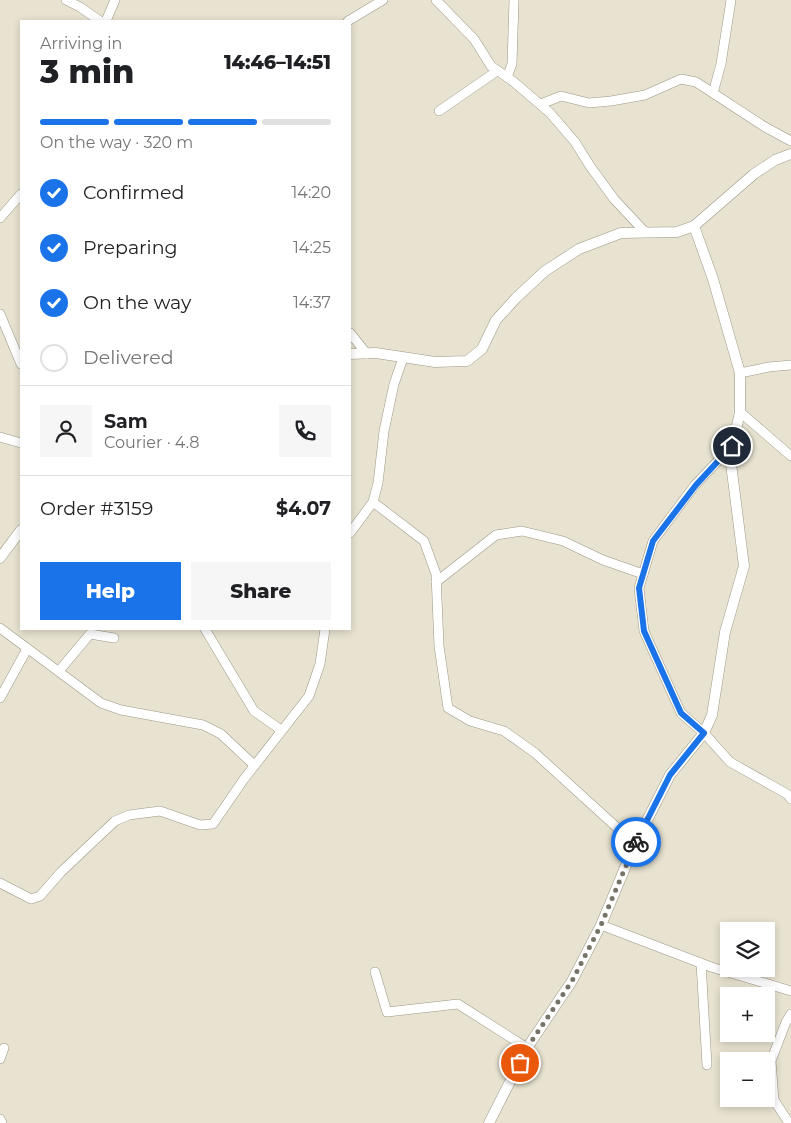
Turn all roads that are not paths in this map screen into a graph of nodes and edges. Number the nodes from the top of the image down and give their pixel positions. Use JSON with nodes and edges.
{"nodes":[{"id":1,"x":66,"y":0,"type":"edge"},
{"id":2,"x":115,"y":0,"type":"edge"},
{"id":3,"x":384,"y":0,"type":"edge"},
{"id":4,"x":436,"y":0,"type":"edge"},
{"id":5,"x":514,"y":0,"type":"edge"},
{"id":6,"x":731,"y":0,"type":"edge"},
{"id":7,"x":99,"y":20,"type":"edge"},
{"id":8,"x":106,"y":20,"type":"edge"},
{"id":9,"x":350,"y":20,"type":"edge"},
{"id":10,"x":497,"y":71,"type":"junction"},
{"id":11,"x":507,"y":77,"type":"junction"},
{"id":12,"x":713,"y":93,"type":"junction"},
{"id":13,"x":541,"y":104,"type":"junction"},
{"id":14,"x":439,"y":111,"type":"dead end"},
{"id":15,"x":791,"y":141,"type":"edge"},
{"id":16,"x":791,"y":154,"type":"edge"},
{"id":17,"x":20,"y":195,"type":"edge"},
{"id":18,"x":0,"y":218,"type":"edge"},
{"id":19,"x":694,"y":226,"type":"junction"},
{"id":20,"x":646,"y":232,"type":"junction"},
{"id":21,"x":0,"y":314,"type":"edge"},
{"id":22,"x":351,"y":334,"type":"edge"},
{"id":23,"x":351,"y":354,"type":"edge"},
{"id":24,"x":367,"y":354,"type":"junction"},
{"id":25,"x":403,"y":358,"type":"junction"},
{"id":26,"x":20,"y":362,"type":"edge"},
{"id":27,"x":791,"y":365,"type":"edge"},
{"id":28,"x":740,"y":373,"type":"junction"},
{"id":29,"x":740,"y":412,"type":"junction"},
{"id":30,"x":0,"y":437,"type":"edge"},
{"id":31,"x":20,"y":443,"type":"edge"},
{"id":32,"x":732,"y":446,"type":"junction"},
{"id":33,"x":791,"y":456,"type":"edge"},
{"id":34,"x":373,"y":502,"type":"junction"},
{"id":35,"x":20,"y":531,"type":"edge"},
{"id":36,"x":351,"y":532,"type":"edge"},
{"id":37,"x":0,"y":558,"type":"edge"},
{"id":38,"x":644,"y":574,"type":"junction"},
{"id":39,"x":436,"y":582,"type":"junction"},
{"id":40,"x":0,"y":628,"type":"edge"},
{"id":41,"x":206,"y":630,"type":"edge"},
{"id":42,"x":325,"y":630,"type":"edge"},
{"id":43,"x":114,"y":638,"type":"dead end"},
{"id":44,"x":27,"y":649,"type":"junction"},
{"id":45,"x":59,"y":671,"type":"junction"},
{"id":46,"x":0,"y":698,"type":"edge"},
{"id":47,"x":281,"y":730,"type":"junction"},
{"id":48,"x":704,"y":733,"type":"junction"},
{"id":49,"x":254,"y":765,"type":"junction"},
{"id":50,"x":791,"y":799,"type":"edge"},
{"id":51,"x":635,"y":844,"type":"junction"},
{"id":52,"x":0,"y":883,"type":"edge"},
{"id":53,"x":601,"y":925,"type":"junction"},
{"id":54,"x":701,"y":963,"type":"junction"},
{"id":55,"x":375,"y":972,"type":"dead end"},
{"id":56,"x":791,"y":991,"type":"edge"},
{"id":57,"x":791,"y":1014,"type":"edge"},
{"id":58,"x":4,"y":1048,"type":"dead end"},
{"id":59,"x":527,"y":1048,"type":"junction"},
{"id":60,"x":0,"y":1059,"type":"edge"},
{"id":61,"x":707,"y":1065,"type":"dead end"},
{"id":62,"x":0,"y":1119,"type":"edge"},
{"id":63,"x":2,"y":1123,"type":"edge"},
{"id":64,"x":489,"y":1123,"type":"edge"},
{"id":65,"x":789,"y":1123,"type":"edge"}],
"edges":[{"from":1,"to":7,"type":"street"},
{"from":2,"to":8,"type":"street"},
{"from":3,"to":9,"type":"street"},
{"from":4,"to":10,"type":"street"},
{"from":5,"to":11,"type":"street"},
{"from":6,"to":12,"type":"street"},
{"from":10,"to":11,"type":"street"},
{"from":10,"to":14,"type":"street"},
{"from":11,"to":13,"type":"street"},
{"from":12,"to":13,"type":"street"},
{"from":12,"to":15,"type":"street"},
{"from":13,"to":20,"type":"street"},
{"from":16,"to":19,"type":"street"},
{"from":17,"to":18,"type":"street"},
{"from":19,"to":20,"type":"street"},
{"from":19,"to":28,"type":"street"},
{"from":20,"to":25,"type":"street"},
{"from":21,"to":26,"type":"street"},
{"from":22,"to":24,"type":"street"},
{"from":23,"to":24,"type":"street"},
{"from":24,"to":25,"type":"street"},
{"from":25,"to":34,"type":"street"},
{"from":27,"to":28,"type":"street"},
{"from":28,"to":29,"type":"street"},
{"from":29,"to":32,"type":"street"},
{"from":29,"to":33,"type":"street"},
{"from":30,"to":31,"type":"street"},
{"from":32,"to":38,"type":"street"},
{"from":32,"to":48,"type":"street"},
{"from":34,"to":36,"type":"street"},
{"from":34,"to":39,"type":"street"},
{"from":35,"to":37,"type":"street"},
{"from":38,"to":39,"type":"street"},
{"from":38,"to":48,"type":"street"},
{"from":39,"to":51,"type":"street"},
{"from":40,"to":44,"type":"street"},
{"from":41,"to":47,"type":"street"},
{"from":42,"to":47,"type":"street"},
{"from":43,"to":45,"type":"street"},
{"from":44,"to":45,"type":"street"},
{"from":44,"to":46,"type":"street"},
{"from":45,"to":49,"type":"street"},
{"from":47,"to":49,"type":"street"},
{"from":48,"to":50,"type":"street"},
{"from":48,"to":51,"type":"street"},
{"from":49,"to":52,"type":"street"},
{"from":51,"to":53,"type":"street"},
{"from":53,"to":54,"type":"street"},
{"from":53,"to":59,"type":"street"},
{"from":54,"to":56,"type":"street"},
{"from":54,"to":61,"type":"street"},
{"from":55,"to":59,"type":"street"},
{"from":57,"to":65,"type":"street"},
{"from":58,"to":60,"type":"street"},
{"from":59,"to":64,"type":"street"},
{"from":62,"to":63,"type":"street"}]}
